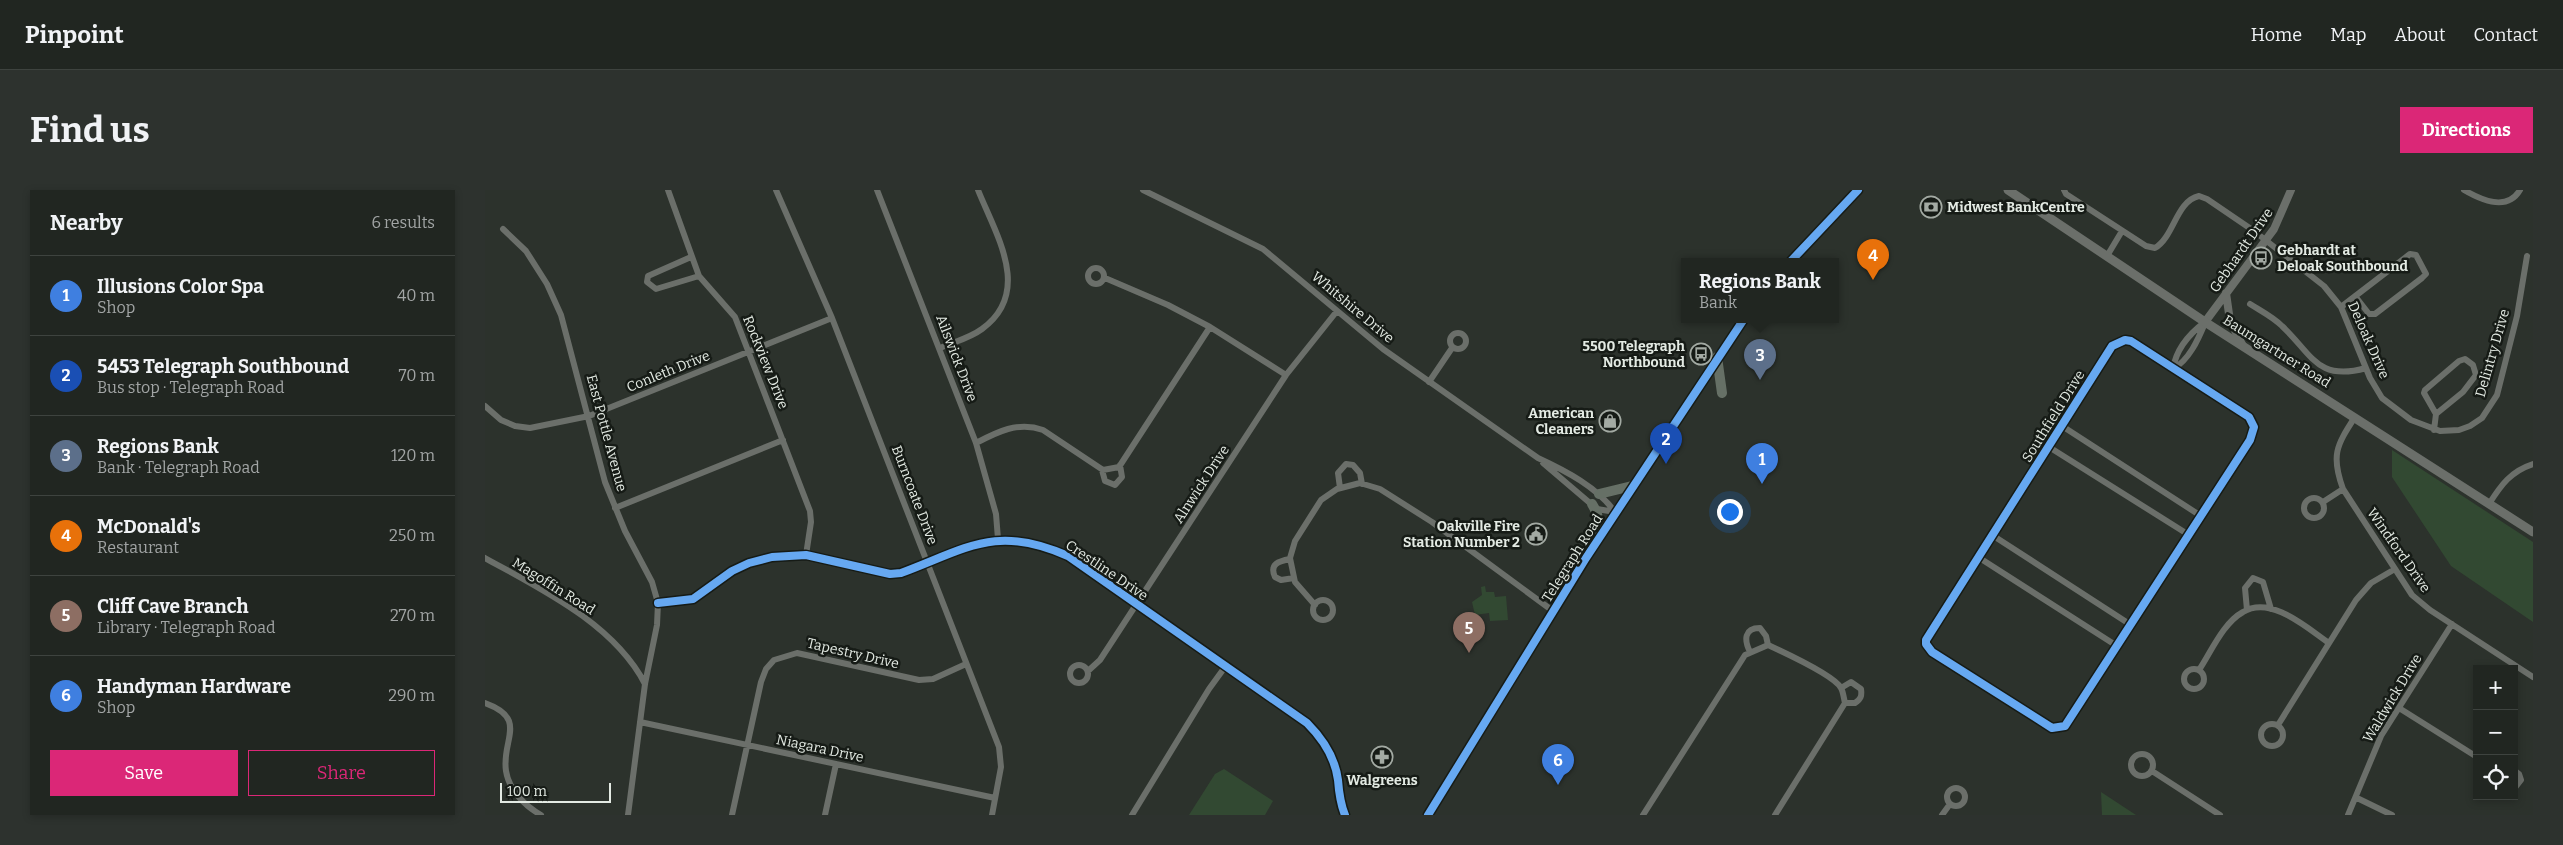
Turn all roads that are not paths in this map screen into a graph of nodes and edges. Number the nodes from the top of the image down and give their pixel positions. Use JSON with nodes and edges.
{"nodes":[{"id":1,"x":668,"y":190,"type":"edge"},
{"id":2,"x":776,"y":190,"type":"edge"},
{"id":3,"x":877,"y":190,"type":"edge"},
{"id":4,"x":978,"y":190,"type":"edge"},
{"id":5,"x":1143,"y":190,"type":"edge"},
{"id":6,"x":1858,"y":190,"type":"edge"},
{"id":7,"x":2008,"y":190,"type":"edge"},
{"id":8,"x":2064,"y":190,"type":"edge"},
{"id":9,"x":2291,"y":190,"type":"edge"},
{"id":10,"x":2464,"y":190,"type":"edge"},
{"id":11,"x":2520,"y":190,"type":"edge"},
{"id":12,"x":503,"y":229,"type":"dead end"},
{"id":13,"x":2122,"y":231,"type":"junction"},
{"id":14,"x":2266,"y":240,"type":"junction"},
{"id":15,"x":2107,"y":256,"type":"junction"},
{"id":16,"x":2527,"y":256,"type":"dead end"},
{"id":17,"x":691,"y":257,"type":"junction"},
{"id":18,"x":1794,"y":258,"type":"edge"},
{"id":19,"x":699,"y":276,"type":"junction"},
{"id":20,"x":1105,"y":278,"type":"dead end"},
{"id":21,"x":2226,"y":293,"type":"junction"},
{"id":22,"x":2355,"y":296,"type":"junction"},
{"id":23,"x":2250,"y":304,"type":"dead end"},
{"id":24,"x":2341,"y":307,"type":"junction"},
{"id":25,"x":1337,"y":311,"type":"junction"},
{"id":26,"x":832,"y":318,"type":"junction"},
{"id":27,"x":2205,"y":322,"type":"junction"},
{"id":28,"x":1741,"y":323,"type":"edge"},
{"id":29,"x":1210,"y":327,"type":"junction"},
{"id":30,"x":2243,"y":346,"type":"junction"},
{"id":31,"x":940,"y":348,"type":"junction"},
{"id":32,"x":1452,"y":348,"type":"dead end"},
{"id":33,"x":749,"y":351,"type":"junction"},
{"id":34,"x":1717,"y":357,"type":"junction"},
{"id":35,"x":2366,"y":368,"type":"junction"},
{"id":36,"x":2173,"y":369,"type":"junction"},
{"id":37,"x":1286,"y":375,"type":"junction"},
{"id":38,"x":1429,"y":382,"type":"junction"},
{"id":39,"x":1723,"y":393,"type":"dead end"},
{"id":40,"x":485,"y":406,"type":"edge"},
{"id":41,"x":2436,"y":414,"type":"junction"},
{"id":42,"x":589,"y":416,"type":"junction"},
{"id":43,"x":2355,"y":417,"type":"junction"},
{"id":44,"x":2062,"y":426,"type":"junction"},
{"id":45,"x":2434,"y":430,"type":"junction"},
{"id":46,"x":2448,"y":432,"type":"joint"},
{"id":47,"x":783,"y":440,"type":"junction"},
{"id":48,"x":976,"y":443,"type":"junction"},
{"id":49,"x":2049,"y":446,"type":"junction"},
{"id":50,"x":1538,"y":458,"type":"junction"},
{"id":51,"x":2533,"y":464,"type":"edge"},
{"id":52,"x":1120,"y":466,"type":"junction"},
{"id":53,"x":1102,"y":470,"type":"junction"},
{"id":54,"x":1362,"y":484,"type":"junction"},
{"id":55,"x":1632,"y":486,"type":"junction"},
{"id":56,"x":1340,"y":488,"type":"junction"},
{"id":57,"x":2343,"y":489,"type":"junction"},
{"id":58,"x":1599,"y":494,"type":"junction"},
{"id":59,"x":2323,"y":502,"type":"dead end"},
{"id":60,"x":1592,"y":504,"type":"junction"},
{"id":61,"x":2489,"y":504,"type":"junction"},
{"id":62,"x":615,"y":508,"type":"junction"},
{"id":63,"x":1615,"y":512,"type":"junction"},
{"id":64,"x":2201,"y":516,"type":"junction"},
{"id":65,"x":2533,"y":532,"type":"edge"},
{"id":66,"x":1992,"y":535,"type":"junction"},
{"id":67,"x":2189,"y":535,"type":"junction"},
{"id":68,"x":998,"y":539,"type":"junction"},
{"id":69,"x":1597,"y":540,"type":"junction"},
{"id":70,"x":805,"y":555,"type":"junction"},
{"id":71,"x":1978,"y":557,"type":"junction"},
{"id":72,"x":485,"y":558,"type":"edge"},
{"id":73,"x":1290,"y":559,"type":"junction"},
{"id":74,"x":928,"y":563,"type":"junction"},
{"id":75,"x":2395,"y":570,"type":"junction"},
{"id":76,"x":1294,"y":578,"type":"junction"},
{"id":77,"x":657,"y":603,"type":"junction"},
{"id":78,"x":1137,"y":604,"type":"junction"},
{"id":79,"x":1315,"y":605,"type":"dead end"},
{"id":80,"x":2271,"y":609,"type":"junction"},
{"id":81,"x":2247,"y":610,"type":"junction"},
{"id":82,"x":1553,"y":611,"type":"junction"},
{"id":83,"x":2452,"y":624,"type":"junction"},
{"id":84,"x":2131,"y":625,"type":"junction"},
{"id":85,"x":2329,"y":643,"type":"junction"},
{"id":86,"x":1768,"y":645,"type":"junction"},
{"id":87,"x":2117,"y":646,"type":"junction"},
{"id":88,"x":1750,"y":652,"type":"junction"},
{"id":89,"x":966,"y":664,"type":"junction"},
{"id":90,"x":1225,"y":667,"type":"junction"},
{"id":91,"x":1088,"y":670,"type":"dead end"},
{"id":92,"x":2199,"y":670,"type":"dead end"},
{"id":93,"x":2533,"y":677,"type":"edge"},
{"id":94,"x":645,"y":684,"type":"junction"},
{"id":95,"x":1841,"y":688,"type":"junction"},
{"id":96,"x":485,"y":703,"type":"edge"},
{"id":97,"x":1845,"y":703,"type":"junction"},
{"id":98,"x":2399,"y":708,"type":"junction"},
{"id":99,"x":640,"y":722,"type":"junction"},
{"id":100,"x":2277,"y":725,"type":"dead end"},
{"id":101,"x":747,"y":744,"type":"junction"},
{"id":102,"x":2474,"y":755,"type":"edge"},
{"id":103,"x":835,"y":764,"type":"junction"},
{"id":104,"x":2152,"y":771,"type":"dead end"},
{"id":105,"x":995,"y":798,"type":"junction"},
{"id":106,"x":2357,"y":798,"type":"junction"},
{"id":107,"x":1950,"y":804,"type":"dead end"},
{"id":108,"x":1646,"y":814,"type":"edge"},
{"id":109,"x":541,"y":815,"type":"edge"},
{"id":110,"x":628,"y":815,"type":"edge"},
{"id":111,"x":732,"y":815,"type":"edge"},
{"id":112,"x":825,"y":815,"type":"edge"},
{"id":113,"x":991,"y":815,"type":"edge"},
{"id":114,"x":1132,"y":815,"type":"edge"},
{"id":115,"x":1345,"y":815,"type":"edge"},
{"id":116,"x":1428,"y":815,"type":"edge"},
{"id":117,"x":1775,"y":815,"type":"edge"},
{"id":118,"x":1942,"y":815,"type":"edge"},
{"id":119,"x":2220,"y":815,"type":"edge"},
{"id":120,"x":2348,"y":815,"type":"edge"},
{"id":121,"x":2393,"y":815,"type":"edge"}],
"edges":[{"from":1,"to":17,"type":"street","name":"Rockview Drive"},
{"from":2,"to":26,"type":"street","name":"Burncoate Drive"},
{"from":3,"to":31,"type":"street","name":"Ailswick Drive"},
{"from":4,"to":31,"type":"street"},
{"from":5,"to":25,"type":"street","name":"Whitshire Drive"},
{"from":6,"to":18,"type":"main road"},
{"from":7,"to":15,"type":"main road","name":"Baumgartner Road"},
{"from":8,"to":13,"type":"street","name":"Deloak Drive"},
{"from":9,"to":14,"type":"street","name":"Gebhardt Drive"},
{"from":10,"to":11,"type":"street"},
{"from":12,"to":42,"type":"street","name":"East Pottle Avenue"},
{"from":13,"to":14,"type":"street","name":"Deloak Drive"},
{"from":13,"to":15,"type":"street"},
{"from":14,"to":21,"type":"street","name":"Gebhardt Drive"},
{"from":14,"to":24,"type":"street","name":"Deloak Drive"},
{"from":15,"to":27,"type":"main road","name":"Baumgartner Road"},
{"from":16,"to":46,"type":"street","name":"Delintry Drive"},
{"from":17,"to":19,"type":"street","name":"Rockview Drive"},
{"from":17,"to":19,"type":"street"},
{"from":19,"to":33,"type":"street","name":"Rockview Drive"},
{"from":20,"to":29,"type":"street"},
{"from":21,"to":27,"type":"street","name":"Gebhardt Drive"},
{"from":21,"to":30,"type":"street"},
{"from":22,"to":22,"type":"street"},
{"from":22,"to":24,"type":"street"},
{"from":23,"to":35,"type":"street"},
{"from":24,"to":35,"type":"street","name":"Deloak Drive"},
{"from":25,"to":37,"type":"street","name":"Alnwick Drive"},
{"from":25,"to":38,"type":"street","name":"Whitshire Drive"},
{"from":26,"to":33,"type":"street","name":"Conleth Drive"},
{"from":26,"to":74,"type":"street","name":"Burncoate Drive"},
{"from":27,"to":30,"type":"main road","name":"Baumgartner Road"},
{"from":27,"to":36,"type":"street"},
{"from":28,"to":34,"type":"main road","name":"Telegraph Road"},
{"from":29,"to":37,"type":"street"},
{"from":29,"to":52,"type":"street"},
{"from":30,"to":43,"type":"main road","name":"Baumgartner Road"},
{"from":31,"to":48,"type":"street","name":"Ailswick Drive"},
{"from":32,"to":38,"type":"street"},
{"from":33,"to":42,"type":"street","name":"Conleth Drive"},
{"from":33,"to":47,"type":"street","name":"Rockview Drive"},
{"from":34,"to":39,"type":"main road"},
{"from":34,"to":55,"type":"main road","name":"Telegraph Road"},
{"from":35,"to":45,"type":"street","name":"Deloak Drive"},
{"from":36,"to":44,"type":"street","name":"Southfield Drive"},
{"from":36,"to":64,"type":"street","name":"Southfield Drive"},
{"from":37,"to":78,"type":"street","name":"Alnwick Drive"},
{"from":38,"to":50,"type":"street","name":"Whitshire Drive"},
{"from":40,"to":42,"type":"street","name":"Conleth Drive"},
{"from":41,"to":41,"type":"street"},
{"from":41,"to":45,"type":"street"},
{"from":42,"to":62,"type":"street","name":"East Pottle Avenue"},
{"from":43,"to":57,"type":"street","name":"Windford Drive"},
{"from":43,"to":61,"type":"main road","name":"Baumgartner Road"},
{"from":44,"to":49,"type":"street","name":"Southfield Drive"},
{"from":44,"to":64,"type":"street"},
{"from":45,"to":46,"type":"street","name":"Deloak Drive"},
{"from":47,"to":62,"type":"street"},
{"from":47,"to":70,"type":"street","name":"Rockview Drive"},
{"from":48,"to":53,"type":"street"},
{"from":48,"to":68,"type":"street","name":"Ailswick Drive"},
{"from":49,"to":66,"type":"street","name":"Southfield Drive"},
{"from":49,"to":67,"type":"street"},
{"from":50,"to":58,"type":"street","name":"Whitshire Drive"},
{"from":50,"to":60,"type":"street","name":"Whitshire Drive"},
{"from":51,"to":61,"type":"street"},
{"from":52,"to":53,"type":"street"},
{"from":52,"to":53,"type":"street"},
{"from":54,"to":56,"type":"street"},
{"from":54,"to":56,"type":"street"},
{"from":54,"to":82,"type":"street"},
{"from":55,"to":58,"type":"main road"},
{"from":55,"to":63,"type":"main road","name":"Telegraph Road"},
{"from":56,"to":73,"type":"street"},
{"from":57,"to":59,"type":"street"},
{"from":57,"to":75,"type":"street","name":"Windford Drive"},
{"from":58,"to":63,"type":"street","name":"Whitshire Drive"},
{"from":60,"to":63,"type":"street","name":"Whitshire Drive"},
{"from":60,"to":69,"type":"main road"},
{"from":61,"to":65,"type":"main road","name":"Baumgartner Road"},
{"from":62,"to":77,"type":"street","name":"East Pottle Avenue"},
{"from":63,"to":69,"type":"main road","name":"Telegraph Road"},
{"from":64,"to":67,"type":"street","name":"Southfield Drive"},
{"from":66,"to":71,"type":"street","name":"Southfield Drive"},
{"from":66,"to":84,"type":"street"},
{"from":67,"to":84,"type":"street","name":"Southfield Drive"},
{"from":68,"to":74,"type":"street","name":"Crestline Drive"},
{"from":68,"to":78,"type":"street","name":"Crestline Drive"},
{"from":69,"to":82,"type":"main road","name":"Telegraph Road"},
{"from":70,"to":74,"type":"street","name":"Crestline Drive"},
{"from":70,"to":77,"type":"street","name":"Crestline Drive"},
{"from":71,"to":87,"type":"street"},
{"from":71,"to":87,"type":"street","name":"Southfield Drive"},
{"from":72,"to":94,"type":"street","name":"Magoffin Road"},
{"from":73,"to":76,"type":"street"},
{"from":73,"to":76,"type":"street"},
{"from":74,"to":89,"type":"street","name":"Burncoate Drive"},
{"from":75,"to":83,"type":"street","name":"Windford Drive"},
{"from":75,"to":85,"type":"street"},
{"from":76,"to":79,"type":"street"},
{"from":77,"to":94,"type":"street","name":"East Pottle Avenue"},
{"from":78,"to":90,"type":"street","name":"Crestline Drive"},
{"from":78,"to":91,"type":"street","name":"Alnwick Drive"},
{"from":80,"to":81,"type":"street"},
{"from":80,"to":81,"type":"street"},
{"from":80,"to":85,"type":"street"},
{"from":81,"to":92,"type":"street"},
{"from":82,"to":116,"type":"main road","name":"Telegraph Road"},
{"from":83,"to":93,"type":"street","name":"Windford Drive"},
{"from":83,"to":98,"type":"street","name":"Waldwick Drive"},
{"from":84,"to":87,"type":"street","name":"Southfield Drive"},
{"from":85,"to":100,"type":"street"},
{"from":86,"to":88,"type":"street"},
{"from":86,"to":88,"type":"street"},
{"from":86,"to":95,"type":"street"},
{"from":88,"to":108,"type":"street"},
{"from":89,"to":101,"type":"street","name":"Tapestry Drive"},
{"from":89,"to":105,"type":"street","name":"Burncoate Drive"},
{"from":90,"to":114,"type":"street"},
{"from":90,"to":115,"type":"street","name":"Crestline Drive"},
{"from":94,"to":99,"type":"street","name":"East Pottle Avenue"},
{"from":95,"to":97,"type":"street"},
{"from":95,"to":97,"type":"street"},
{"from":96,"to":109,"type":"street"},
{"from":97,"to":117,"type":"street"},
{"from":98,"to":102,"type":"street"},
{"from":98,"to":106,"type":"street","name":"Waldwick Drive"},
{"from":99,"to":101,"type":"street","name":"Niagara Drive"},
{"from":99,"to":110,"type":"street","name":"East Pottle Avenue"},
{"from":101,"to":103,"type":"street","name":"Niagara Drive"},
{"from":101,"to":111,"type":"street","name":"Tapestry Drive"},
{"from":103,"to":105,"type":"street","name":"Niagara Drive"},
{"from":103,"to":112,"type":"street"},
{"from":104,"to":119,"type":"street"},
{"from":105,"to":113,"type":"street","name":"Burncoate Drive"},
{"from":106,"to":120,"type":"street","name":"Waldwick Drive"},
{"from":106,"to":121,"type":"street"},
{"from":107,"to":118,"type":"street"}]}
